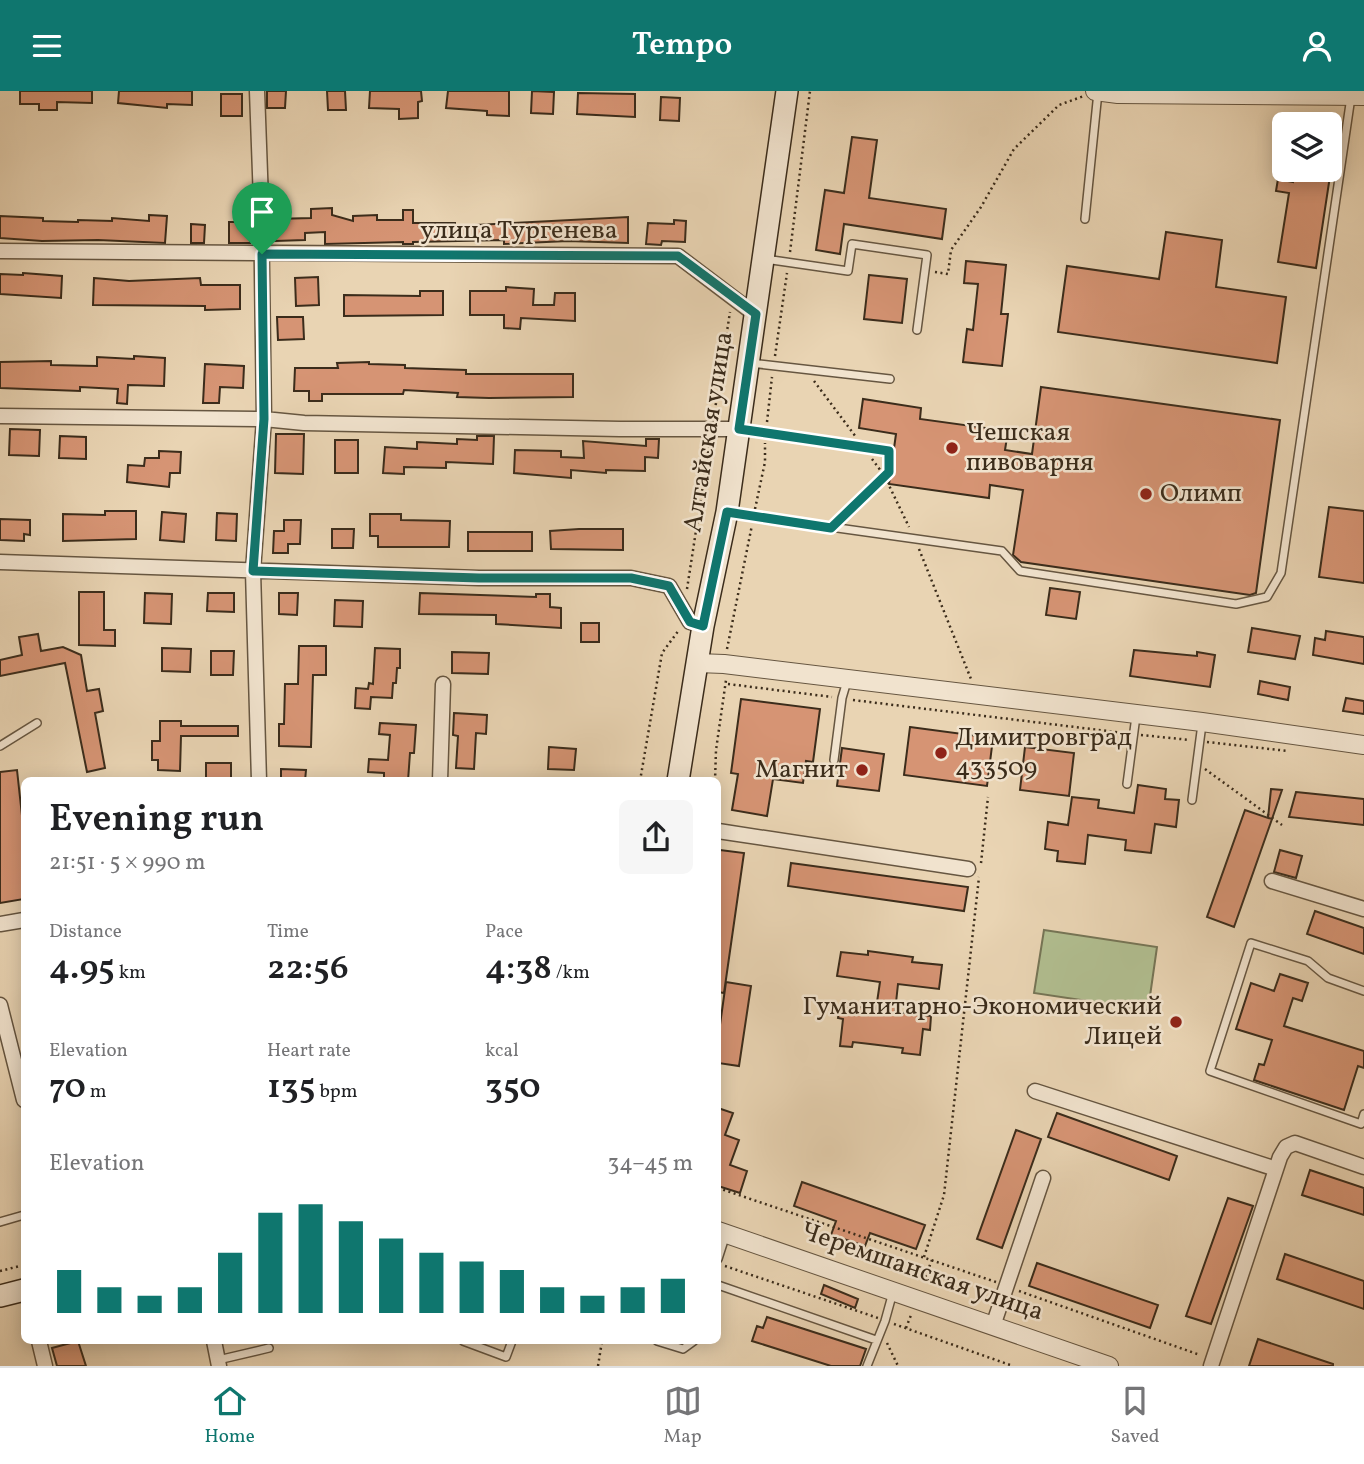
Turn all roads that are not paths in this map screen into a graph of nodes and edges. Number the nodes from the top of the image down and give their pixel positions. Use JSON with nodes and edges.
{"nodes":[{"id":1,"x":257,"y":91,"type":"edge"},
{"id":2,"x":787,"y":91,"type":"edge"},
{"id":3,"x":1097,"y":91,"type":"edge"},
{"id":4,"x":1358,"y":96,"type":"edge"},
{"id":5,"x":1085,"y":219,"type":"dead end"},
{"id":6,"x":0,"y":251,"type":"edge"},
{"id":7,"x":262,"y":254,"type":"junction"},
{"id":8,"x":764,"y":259,"type":"junction"},
{"id":9,"x":756,"y":314,"type":"junction"},
{"id":10,"x":917,"y":330,"type":"dead end"},
{"id":11,"x":749,"y":363,"type":"junction"},
{"id":12,"x":890,"y":380,"type":"dead end"},
{"id":13,"x":0,"y":415,"type":"edge"},
{"id":14,"x":264,"y":419,"type":"junction"},
{"id":15,"x":739,"y":429,"type":"junction"},
{"id":16,"x":889,"y":451,"type":"road end"},
{"id":17,"x":727,"y":512,"type":"junction"},
{"id":18,"x":0,"y":562,"type":"edge"},
{"id":19,"x":253,"y":571,"type":"junction"},
{"id":20,"x":703,"y":626,"type":"junction"},
{"id":21,"x":697,"y":663,"type":"junction"},
{"id":22,"x":847,"y":680,"type":"junction"},
{"id":23,"x":443,"y":684,"type":"dead end"},
{"id":24,"x":1136,"y":715,"type":"junction"},
{"id":25,"x":1202,"y":722,"type":"junction"},
{"id":26,"x":37,"y":723,"type":"dead end"},
{"id":27,"x":1364,"y":745,"type":"edge"},
{"id":28,"x":0,"y":746,"type":"edge"},
{"id":29,"x":834,"y":760,"type":"dead end"},
{"id":30,"x":260,"y":777,"type":"edge"},
{"id":31,"x":440,"y":777,"type":"edge"},
{"id":32,"x":679,"y":777,"type":"edge"},
{"id":33,"x":1127,"y":784,"type":"dead end"},
{"id":34,"x":1192,"y":800,"type":"dead end"},
{"id":35,"x":721,"y":831,"type":"edge"},
{"id":36,"x":968,"y":869,"type":"dead end"},
{"id":37,"x":1272,"y":881,"type":"dead end"},
{"id":38,"x":1364,"y":909,"type":"edge"},
{"id":39,"x":21,"y":920,"type":"edge"},
{"id":40,"x":0,"y":924,"type":"edge"},
{"id":41,"x":1364,"y":991,"type":"edge"},
{"id":42,"x":0,"y":1005,"type":"edge"},
{"id":43,"x":21,"y":1088,"type":"edge"},
{"id":44,"x":1035,"y":1091,"type":"dead end"},
{"id":45,"x":1364,"y":1114,"type":"edge"},
{"id":46,"x":1364,"y":1167,"type":"edge"},
{"id":47,"x":1276,"y":1169,"type":"junction"},
{"id":48,"x":1043,"y":1178,"type":"dead end"},
{"id":49,"x":21,"y":1216,"type":"edge"},
{"id":50,"x":0,"y":1222,"type":"edge"},
{"id":51,"x":722,"y":1233,"type":"edge"},
{"id":52,"x":721,"y":1286,"type":"edge"},
{"id":53,"x":21,"y":1291,"type":"edge"},
{"id":54,"x":893,"y":1292,"type":"junction"},
{"id":55,"x":0,"y":1296,"type":"edge"},
{"id":56,"x":993,"y":1326,"type":"junction"},
{"id":57,"x":876,"y":1340,"type":"junction"},
{"id":58,"x":40,"y":1344,"type":"edge"},
{"id":59,"x":215,"y":1344,"type":"edge"},
{"id":60,"x":471,"y":1344,"type":"edge"},
{"id":61,"x":511,"y":1344,"type":"edge"},
{"id":62,"x":667,"y":1344,"type":"edge"},
{"id":63,"x":690,"y":1344,"type":"edge"},
{"id":64,"x":269,"y":1348,"type":"dead end"},
{"id":65,"x":219,"y":1363,"type":"edge"},
{"id":66,"x":1212,"y":1363,"type":"edge"},
{"id":67,"x":1099,"y":1364,"type":"edge"},
{"id":68,"x":45,"y":1366,"type":"edge"},
{"id":69,"x":867,"y":1366,"type":"edge"}],
"edges":[{"from":1,"to":7,"type":"street"},
{"from":2,"to":8,"type":"main road","name":"Алтайская улица"},
{"from":3,"to":4,"type":"street"},
{"from":3,"to":5,"type":"lane"},
{"from":4,"to":17,"type":"lane"},
{"from":6,"to":7,"type":"street","name":"улица Тургенева"},
{"from":7,"to":9,"type":"street","name":"улица Тургенева"},
{"from":7,"to":14,"type":"street"},
{"from":8,"to":9,"type":"main road","name":"Алтайская улица"},
{"from":8,"to":10,"type":"lane"},
{"from":9,"to":11,"type":"main road","name":"Алтайская улица"},
{"from":11,"to":12,"type":"lane"},
{"from":11,"to":15,"type":"main road","name":"Алтайская улица"},
{"from":13,"to":14,"type":"street"},
{"from":14,"to":15,"type":"street"},
{"from":14,"to":19,"type":"street"},
{"from":15,"to":16,"type":"lane"},
{"from":15,"to":17,"type":"main road","name":"Алтайская улица"},
{"from":17,"to":20,"type":"main road","name":"Алтайская улица"},
{"from":18,"to":19,"type":"street"},
{"from":19,"to":20,"type":"street"},
{"from":19,"to":30,"type":"street"},
{"from":20,"to":21,"type":"main road","name":"Алтайская улица"},
{"from":21,"to":22,"type":"street"},
{"from":21,"to":32,"type":"main road","name":"Алтайская улица"},
{"from":22,"to":24,"type":"street"},
{"from":22,"to":29,"type":"lane"},
{"from":23,"to":31,"type":"street"},
{"from":24,"to":25,"type":"street"},
{"from":24,"to":33,"type":"lane"},
{"from":25,"to":27,"type":"street"},
{"from":25,"to":34,"type":"lane"},
{"from":26,"to":28,"type":"lane"},
{"from":35,"to":36,"type":"street"},
{"from":37,"to":38,"type":"street"},
{"from":39,"to":40,"type":"street"},
{"from":41,"to":45,"type":"lane"},
{"from":42,"to":43,"type":"street"},
{"from":44,"to":47,"type":"street"},
{"from":46,"to":47,"type":"street"},
{"from":47,"to":66,"type":"street"},
{"from":48,"to":56,"type":"street"},
{"from":49,"to":50,"type":"lane"},
{"from":51,"to":54,"type":"street","name":"Черемшанская улица"},
{"from":52,"to":57,"type":"lane"},
{"from":53,"to":55,"type":"main road"},
{"from":54,"to":56,"type":"street","name":"Черемшанская улица"},
{"from":54,"to":57,"type":"lane"},
{"from":56,"to":67,"type":"street","name":"Черемшанская улица"},
{"from":57,"to":69,"type":"lane"},
{"from":58,"to":68,"type":"street"},
{"from":59,"to":65,"type":"street"},
{"from":60,"to":61,"type":"lane"},
{"from":62,"to":63,"type":"lane"},
{"from":64,"to":65,"type":"lane"}]}
